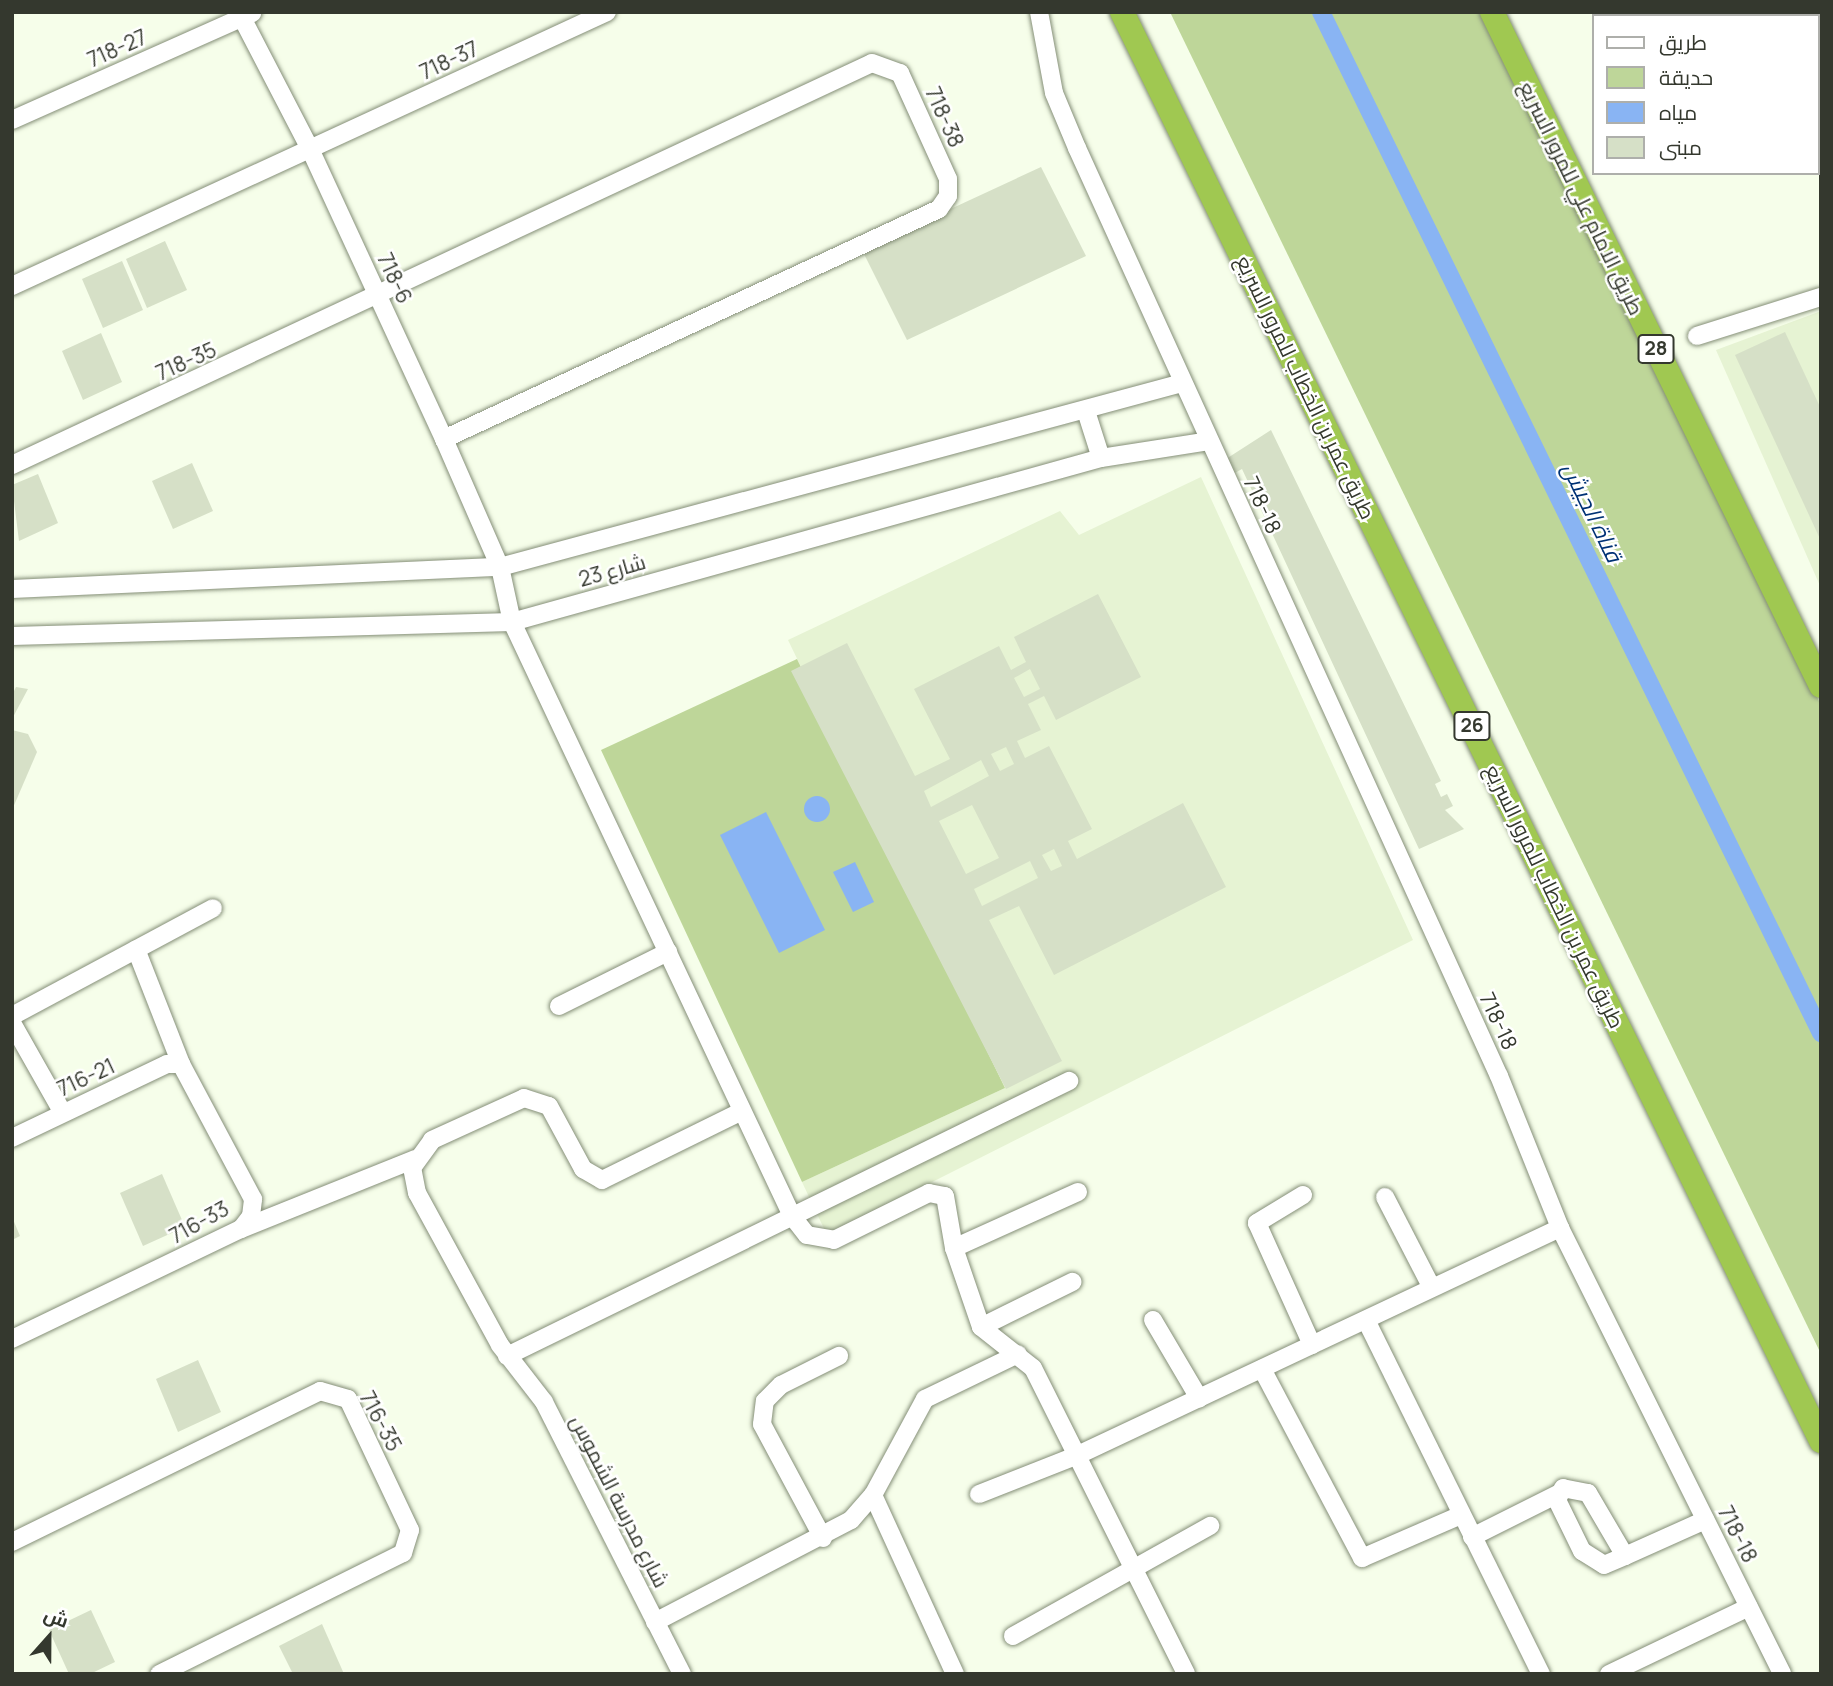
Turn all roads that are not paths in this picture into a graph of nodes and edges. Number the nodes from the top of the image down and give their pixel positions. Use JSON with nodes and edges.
{"nodes":[{"id":1,"x":607,"y":12,"type":"edge"},
{"id":2,"x":1039,"y":12,"type":"edge"},
{"id":3,"x":1122,"y":12,"type":"edge"},
{"id":4,"x":1492,"y":12,"type":"edge"},
{"id":5,"x":244,"y":14,"type":"edge"},
{"id":6,"x":12,"y":120,"type":"edge"},
{"id":7,"x":310,"y":149,"type":"junction"},
{"id":8,"x":12,"y":286,"type":"edge"},
{"id":9,"x":1821,"y":296,"type":"edge"},
{"id":10,"x":379,"y":298,"type":"junction"},
{"id":11,"x":1697,"y":336,"type":"dead end"},
{"id":12,"x":1182,"y":383,"type":"junction"},
{"id":13,"x":1086,"y":411,"type":"junction"},
{"id":14,"x":444,"y":439,"type":"junction"},
{"id":15,"x":1209,"y":441,"type":"junction"},
{"id":16,"x":1101,"y":458,"type":"junction"},
{"id":17,"x":12,"y":465,"type":"edge"},
{"id":18,"x":500,"y":567,"type":"junction"},
{"id":19,"x":12,"y":589,"type":"edge"},
{"id":20,"x":512,"y":622,"type":"junction"},
{"id":21,"x":12,"y":636,"type":"edge"},
{"id":22,"x":1821,"y":686,"type":"edge"},
{"id":23,"x":213,"y":908,"type":"dead end"},
{"id":24,"x":136,"y":949,"type":"junction"},
{"id":25,"x":668,"y":952,"type":"junction"},
{"id":26,"x":559,"y":1006,"type":"dead end"},
{"id":27,"x":12,"y":1016,"type":"edge"},
{"id":28,"x":12,"y":1023,"type":"edge"},
{"id":29,"x":181,"y":1064,"type":"junction"},
{"id":30,"x":1069,"y":1081,"type":"dead end"},
{"id":31,"x":740,"y":1112,"type":"junction"},
{"id":32,"x":63,"y":1113,"type":"junction"},
{"id":33,"x":12,"y":1138,"type":"edge"},
{"id":34,"x":415,"y":1159,"type":"junction"},
{"id":35,"x":1078,"y":1192,"type":"dead end"},
{"id":36,"x":1303,"y":1195,"type":"dead end"},
{"id":37,"x":1385,"y":1197,"type":"dead end"},
{"id":38,"x":792,"y":1216,"type":"junction"},
{"id":39,"x":1560,"y":1228,"type":"junction"},
{"id":40,"x":241,"y":1229,"type":"junction"},
{"id":41,"x":954,"y":1248,"type":"junction"},
{"id":42,"x":1072,"y":1282,"type":"dead end"},
{"id":43,"x":1432,"y":1288,"type":"junction"},
{"id":44,"x":1153,"y":1320,"type":"dead end"},
{"id":45,"x":1366,"y":1320,"type":"junction"},
{"id":46,"x":981,"y":1327,"type":"junction"},
{"id":47,"x":12,"y":1339,"type":"edge"},
{"id":48,"x":1312,"y":1345,"type":"junction"},
{"id":49,"x":1018,"y":1354,"type":"junction"},
{"id":50,"x":507,"y":1356,"type":"junction"},
{"id":51,"x":839,"y":1356,"type":"dead end"},
{"id":52,"x":1262,"y":1368,"type":"junction"},
{"id":53,"x":1199,"y":1398,"type":"junction"},
{"id":54,"x":1821,"y":1441,"type":"edge"},
{"id":55,"x":1078,"y":1455,"type":"junction"},
{"id":56,"x":978,"y":1494,"type":"dead end"},
{"id":57,"x":1558,"y":1494,"type":"junction"},
{"id":58,"x":873,"y":1495,"type":"junction"},
{"id":59,"x":1461,"y":1515,"type":"junction"},
{"id":60,"x":1705,"y":1520,"type":"junction"},
{"id":61,"x":1210,"y":1526,"type":"dead end"},
{"id":62,"x":1472,"y":1537,"type":"junction"},
{"id":63,"x":823,"y":1538,"type":"junction"},
{"id":64,"x":12,"y":1542,"type":"edge"},
{"id":65,"x":1625,"y":1556,"type":"junction"},
{"id":66,"x":1134,"y":1569,"type":"junction"},
{"id":67,"x":1749,"y":1607,"type":"junction"},
{"id":68,"x":655,"y":1622,"type":"junction"},
{"id":69,"x":1013,"y":1636,"type":"dead end"},
{"id":70,"x":159,"y":1674,"type":"edge"},
{"id":71,"x":681,"y":1674,"type":"edge"},
{"id":72,"x":955,"y":1674,"type":"edge"},
{"id":73,"x":1186,"y":1674,"type":"edge"},
{"id":74,"x":1541,"y":1674,"type":"edge"},
{"id":75,"x":1609,"y":1674,"type":"edge"},
{"id":76,"x":1782,"y":1674,"type":"edge"}],
"edges":[{"from":1,"to":7,"type":"street","name":"718-37"},
{"from":2,"to":12,"type":"street","name":"718-18"},
{"from":3,"to":54,"type":"highway","name":"طريق عمر بن الخطاب للمرور السريع","number":"26"},
{"from":4,"to":22,"type":"highway","name":"طريق الامام علي للمرور السريع","number":"28"},
{"from":5,"to":6,"type":"street","name":"718-27"},
{"from":5,"to":7,"type":"street","name":"718-6"},
{"from":7,"to":8,"type":"street"},
{"from":7,"to":10,"type":"street","name":"718-6"},
{"from":9,"to":11,"type":"street"},
{"from":10,"to":14,"type":"street","name":"718-6"},
{"from":10,"to":14,"type":"street","name":"718-38"},
{"from":10,"to":17,"type":"street","name":"718-35"},
{"from":12,"to":13,"type":"street","name":"شارع 23"},
{"from":12,"to":15,"type":"street","name":"718-18"},
{"from":13,"to":16,"type":"street"},
{"from":13,"to":18,"type":"street","name":"شارع 23"},
{"from":14,"to":18,"type":"street","name":"718-6"},
{"from":15,"to":16,"type":"street","name":"شارع 23"},
{"from":15,"to":39,"type":"street","name":"718-18"},
{"from":16,"to":20,"type":"street","name":"شارع 23"},
{"from":18,"to":19,"type":"street","name":"شارع 23"},
{"from":18,"to":20,"type":"street","name":"718-6"},
{"from":20,"to":21,"type":"street","name":"شارع 23"},
{"from":20,"to":25,"type":"street","name":"718-6"},
{"from":23,"to":24,"type":"street"},
{"from":24,"to":27,"type":"street"},
{"from":24,"to":29,"type":"street","name":"716-33"},
{"from":25,"to":26,"type":"street"},
{"from":25,"to":31,"type":"street","name":"718-6"},
{"from":28,"to":32,"type":"street"},
{"from":29,"to":32,"type":"street","name":"716-21"},
{"from":29,"to":40,"type":"street","name":"716-33"},
{"from":30,"to":38,"type":"street"},
{"from":31,"to":34,"type":"street"},
{"from":31,"to":38,"type":"street","name":"718-6"},
{"from":32,"to":33,"type":"street","name":"716-21"},
{"from":34,"to":40,"type":"street"},
{"from":34,"to":50,"type":"street","name":"شارع مدرسة الشموس"},
{"from":35,"to":41,"type":"street"},
{"from":36,"to":48,"type":"street"},
{"from":37,"to":43,"type":"street"},
{"from":38,"to":41,"type":"street"},
{"from":38,"to":50,"type":"street"},
{"from":39,"to":43,"type":"street"},
{"from":39,"to":60,"type":"street","name":"718-18"},
{"from":40,"to":47,"type":"street","name":"716-33"},
{"from":41,"to":46,"type":"street"},
{"from":42,"to":46,"type":"street"},
{"from":43,"to":45,"type":"street"},
{"from":44,"to":53,"type":"street"},
{"from":45,"to":48,"type":"street"},
{"from":45,"to":59,"type":"street"},
{"from":46,"to":49,"type":"street"},
{"from":48,"to":52,"type":"street"},
{"from":49,"to":55,"type":"street"},
{"from":49,"to":58,"type":"street"},
{"from":50,"to":68,"type":"street","name":"شارع مدرسة الشموس"},
{"from":51,"to":63,"type":"street"},
{"from":52,"to":53,"type":"street"},
{"from":52,"to":59,"type":"street"},
{"from":53,"to":55,"type":"street"},
{"from":55,"to":56,"type":"street"},
{"from":55,"to":66,"type":"street"},
{"from":57,"to":62,"type":"street"},
{"from":57,"to":65,"type":"street"},
{"from":57,"to":65,"type":"street"},
{"from":58,"to":63,"type":"street"},
{"from":58,"to":72,"type":"street"},
{"from":59,"to":62,"type":"street"},
{"from":60,"to":65,"type":"street"},
{"from":60,"to":67,"type":"street","name":"718-18"},
{"from":61,"to":66,"type":"street"},
{"from":62,"to":74,"type":"street"},
{"from":63,"to":68,"type":"street"},
{"from":64,"to":70,"type":"street","name":"716-35"},
{"from":66,"to":69,"type":"street"},
{"from":66,"to":73,"type":"street"},
{"from":67,"to":75,"type":"street"},
{"from":67,"to":76,"type":"street","name":"718-18"},
{"from":68,"to":71,"type":"street","name":"شارع مدرسة الشموس"}]}
